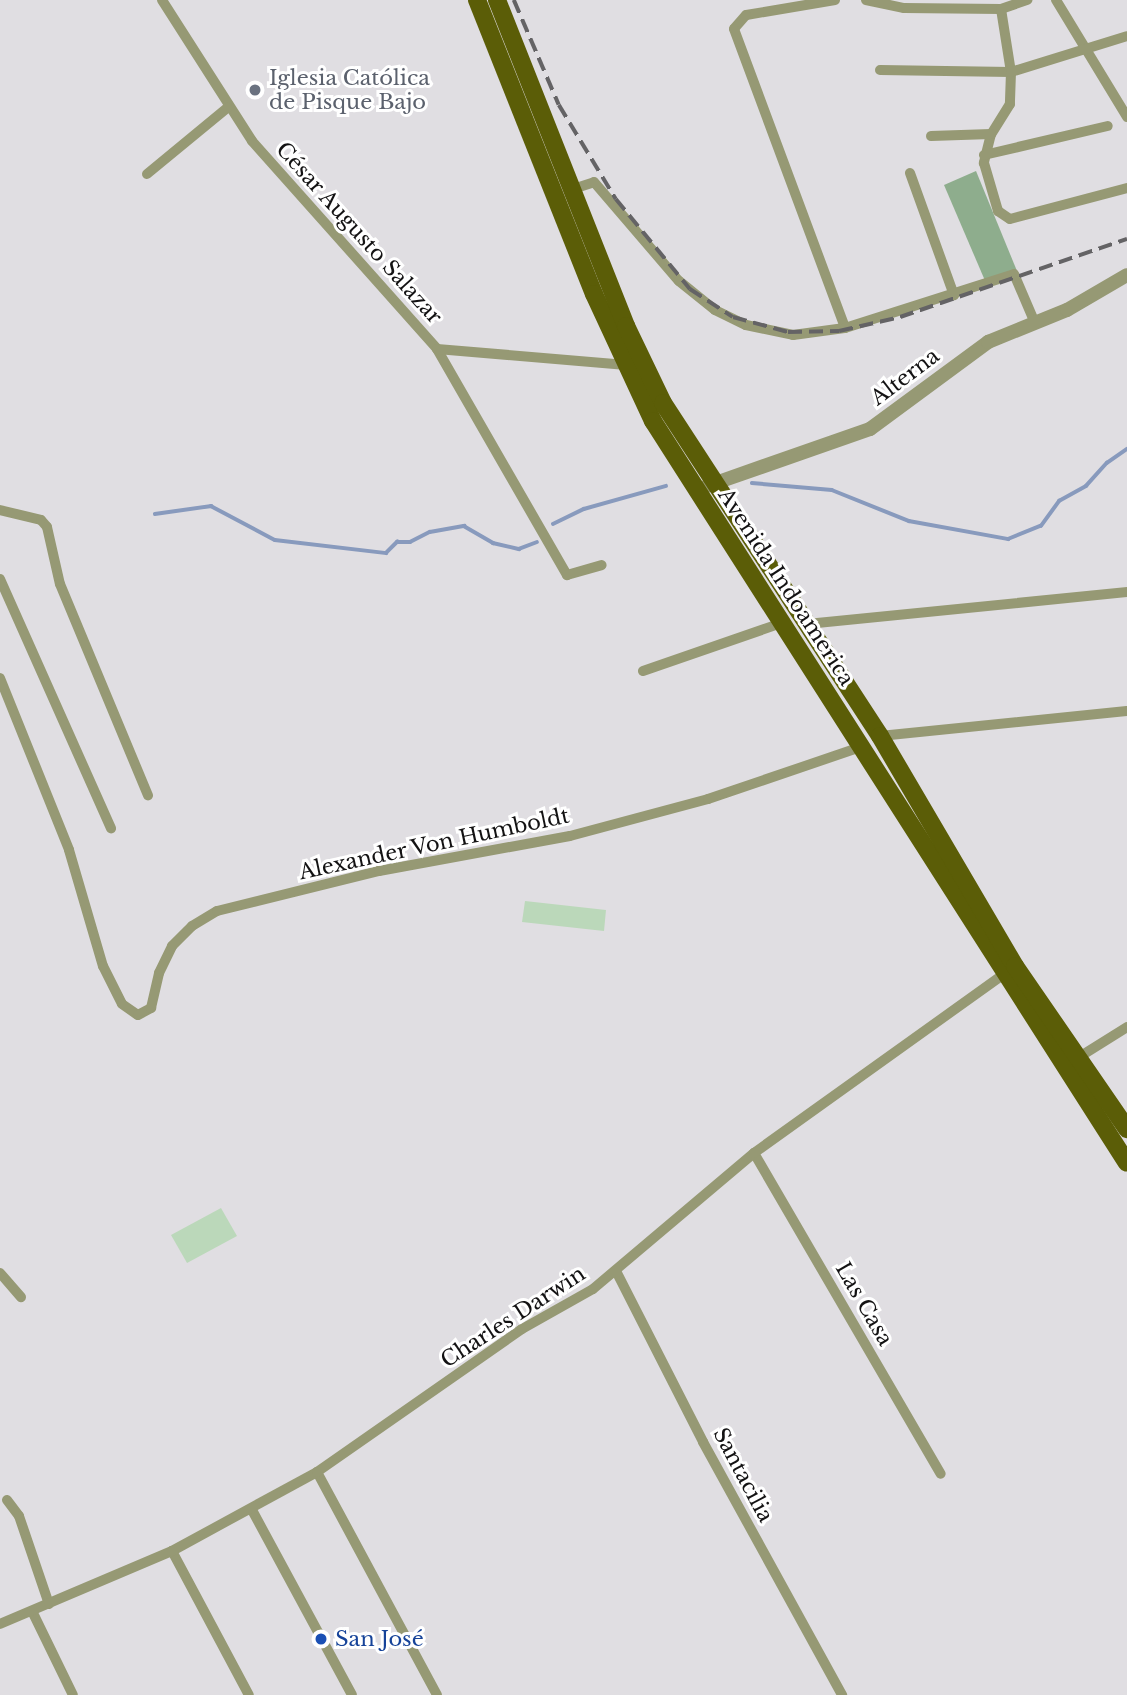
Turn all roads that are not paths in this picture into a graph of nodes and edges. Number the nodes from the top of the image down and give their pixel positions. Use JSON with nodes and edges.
{"nodes":[{"id":1,"x":162,"y":0,"type":"edge"},
{"id":2,"x":477,"y":0,"type":"edge"},
{"id":3,"x":497,"y":0,"type":"edge"},
{"id":4,"x":835,"y":0,"type":"edge"},
{"id":5,"x":866,"y":0,"type":"edge"},
{"id":6,"x":1027,"y":0,"type":"edge"},
{"id":7,"x":1056,"y":0,"type":"edge"},
{"id":8,"x":1000,"y":9,"type":"junction"},
{"id":9,"x":1127,"y":36,"type":"edge"},
{"id":10,"x":1086,"y":50,"type":"junction"},
{"id":11,"x":880,"y":70,"type":"dead end"},
{"id":12,"x":1011,"y":72,"type":"junction"},
{"id":13,"x":227,"y":108,"type":"junction"},
{"id":14,"x":1127,"y":117,"type":"edge"},
{"id":15,"x":1108,"y":125,"type":"dead end"},
{"id":16,"x":991,"y":134,"type":"junction"},
{"id":17,"x":931,"y":136,"type":"dead end"},
{"id":18,"x":984,"y":155,"type":"junction"},
{"id":19,"x":910,"y":173,"type":"dead end"},
{"id":20,"x":147,"y":174,"type":"dead end"},
{"id":21,"x":573,"y":188,"type":"junction"},
{"id":22,"x":1127,"y":188,"type":"edge"},
{"id":23,"x":1127,"y":275,"type":"edge"},
{"id":24,"x":597,"y":276,"type":"junction"},
{"id":25,"x":954,"y":295,"type":"junction"},
{"id":26,"x":1035,"y":323,"type":"junction"},
{"id":27,"x":845,"y":328,"type":"junction"},
{"id":28,"x":437,"y":349,"type":"junction"},
{"id":29,"x":633,"y":363,"type":"junction"},
{"id":30,"x":715,"y":483,"type":"junction"},
{"id":31,"x":697,"y":490,"type":"junction"},
{"id":32,"x":0,"y":510,"type":"edge"},
{"id":33,"x":602,"y":565,"type":"dead end"},
{"id":34,"x":0,"y":579,"type":"edge"},
{"id":35,"x":1127,"y":592,"type":"edge"},
{"id":36,"x":782,"y":623,"type":"junction"},
{"id":37,"x":807,"y":624,"type":"junction"},
{"id":38,"x":643,"y":671,"type":"dead end"},
{"id":39,"x":0,"y":678,"type":"edge"},
{"id":40,"x":1127,"y":711,"type":"edge"},
{"id":41,"x":880,"y":736,"type":"junction"},
{"id":42,"x":861,"y":747,"type":"junction"},
{"id":43,"x":148,"y":794,"type":"dead end"},
{"id":44,"x":111,"y":828,"type":"dead end"},
{"id":45,"x":1006,"y":964,"type":"junction"},
{"id":46,"x":1127,"y":1027,"type":"edge"},
{"id":47,"x":1076,"y":1059,"type":"junction"},
{"id":48,"x":1127,"y":1129,"type":"edge"},
{"id":49,"x":754,"y":1153,"type":"junction"},
{"id":50,"x":1127,"y":1163,"type":"edge"},
{"id":51,"x":616,"y":1271,"type":"junction"},
{"id":52,"x":0,"y":1273,"type":"edge"},
{"id":53,"x":21,"y":1297,"type":"dead end"},
{"id":54,"x":317,"y":1472,"type":"junction"},
{"id":55,"x":941,"y":1474,"type":"dead end"},
{"id":56,"x":7,"y":1500,"type":"dead end"},
{"id":57,"x":252,"y":1510,"type":"junction"},
{"id":58,"x":172,"y":1552,"type":"junction"},
{"id":59,"x":49,"y":1604,"type":"junction"},
{"id":60,"x":32,"y":1611,"type":"junction"},
{"id":61,"x":0,"y":1624,"type":"edge"},
{"id":62,"x":74,"y":1695,"type":"edge"},
{"id":63,"x":249,"y":1695,"type":"edge"},
{"id":64,"x":352,"y":1695,"type":"edge"},
{"id":65,"x":438,"y":1695,"type":"edge"},
{"id":66,"x":842,"y":1695,"type":"edge"}],
"edges":[{"from":1,"to":13,"type":"street","name":"César Augusto Salazar"},
{"from":2,"to":24,"type":"main road","name":"Avenida Indoamerica"},
{"from":3,"to":21,"type":"main road","name":"Avenida Indoamerica"},
{"from":4,"to":27,"type":"street"},
{"from":5,"to":8,"type":"street"},
{"from":6,"to":8,"type":"street"},
{"from":7,"to":10,"type":"street"},
{"from":8,"to":12,"type":"street"},
{"from":9,"to":10,"type":"street"},
{"from":10,"to":12,"type":"street"},
{"from":10,"to":14,"type":"street"},
{"from":11,"to":12,"type":"street"},
{"from":12,"to":16,"type":"street"},
{"from":13,"to":20,"type":"street"},
{"from":13,"to":28,"type":"street","name":"César Augusto Salazar"},
{"from":15,"to":18,"type":"street"},
{"from":16,"to":17,"type":"street"},
{"from":16,"to":18,"type":"street"},
{"from":18,"to":22,"type":"street"},
{"from":19,"to":25,"type":"street"},
{"from":21,"to":24,"type":"main road","name":"Avenida Indoamerica"},
{"from":21,"to":27,"type":"street"},
{"from":23,"to":26,"type":"street","name":"Alterna"},
{"from":24,"to":29,"type":"main road","name":"Avenida Indoamerica"},
{"from":25,"to":26,"type":"street"},
{"from":25,"to":27,"type":"street"},
{"from":26,"to":30,"type":"street","name":"Alterna"},
{"from":28,"to":29,"type":"street"},
{"from":28,"to":33,"type":"street","name":"César Augusto Salazar"},
{"from":29,"to":30,"type":"main road","name":"Avenida Indoamerica"},
{"from":29,"to":31,"type":"main road","name":"Avenida Indoamerica"},
{"from":30,"to":31,"type":"street","name":"Alterna"},
{"from":30,"to":37,"type":"main road","name":"Avenida Indoamerica"},
{"from":31,"to":36,"type":"main road","name":"Avenida Indoamerica"},
{"from":32,"to":43,"type":"street"},
{"from":34,"to":44,"type":"street"},
{"from":35,"to":37,"type":"street"},
{"from":36,"to":38,"type":"street"},
{"from":36,"to":42,"type":"main road","name":"Avenida Indoamerica"},
{"from":37,"to":41,"type":"main road","name":"Avenida Indoamerica"},
{"from":39,"to":42,"type":"street","name":"Alexander Von Humboldt"},
{"from":40,"to":41,"type":"street"},
{"from":41,"to":45,"type":"main road","name":"Avenida Indoamerica"},
{"from":42,"to":45,"type":"main road","name":"Avenida Indoamerica"},
{"from":45,"to":47,"type":"main road","name":"Avenida Indoamerica"},
{"from":45,"to":49,"type":"street","name":"Charles Darwin"},
{"from":45,"to":50,"type":"main road","name":"Avenida Indoamerica"},
{"from":46,"to":47,"type":"street"},
{"from":47,"to":48,"type":"main road","name":"Avenida Indoamerica"},
{"from":49,"to":51,"type":"street","name":"Charles Darwin"},
{"from":49,"to":55,"type":"street","name":"Las Casa"},
{"from":51,"to":54,"type":"street","name":"Charles Darwin"},
{"from":51,"to":66,"type":"street","name":"Santacilia"},
{"from":52,"to":53,"type":"street"},
{"from":54,"to":57,"type":"street","name":"Charles Darwin"},
{"from":54,"to":65,"type":"street"},
{"from":56,"to":59,"type":"street"},
{"from":57,"to":58,"type":"street","name":"Charles Darwin"},
{"from":57,"to":64,"type":"street"},
{"from":58,"to":59,"type":"street","name":"Charles Darwin"},
{"from":58,"to":63,"type":"street"},
{"from":59,"to":60,"type":"street","name":"Charles Darwin"},
{"from":60,"to":61,"type":"street","name":"Charles Darwin"},
{"from":60,"to":62,"type":"street"}]}
